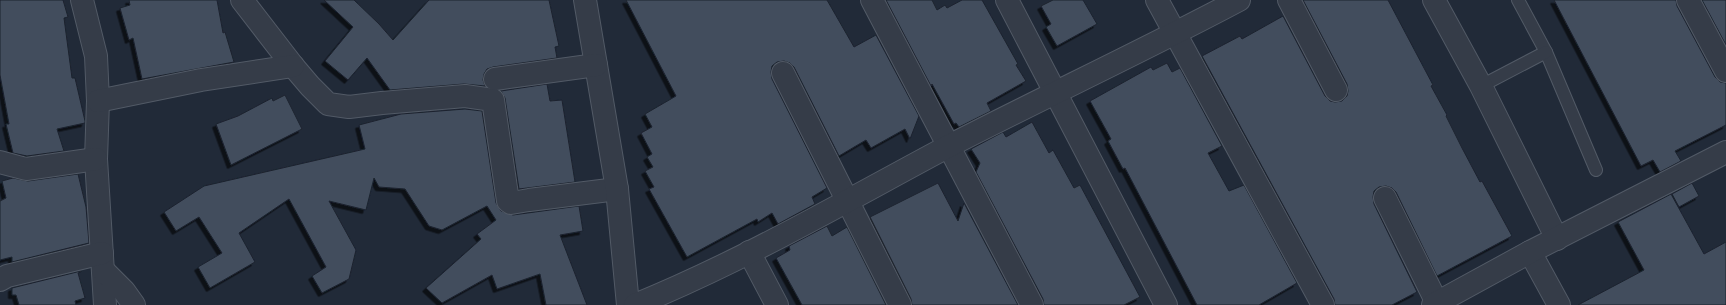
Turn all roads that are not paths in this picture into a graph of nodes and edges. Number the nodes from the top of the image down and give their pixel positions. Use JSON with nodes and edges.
{"nodes":[{"id":1,"x":82,"y":0,"type":"edge"},
{"id":2,"x":242,"y":0,"type":"edge"},
{"id":3,"x":585,"y":0,"type":"edge"},
{"id":4,"x":872,"y":0,"type":"edge"},
{"id":5,"x":1007,"y":0,"type":"edge"},
{"id":6,"x":1157,"y":0,"type":"edge"},
{"id":7,"x":1239,"y":0,"type":"edge"},
{"id":8,"x":1289,"y":0,"type":"edge"},
{"id":9,"x":1434,"y":0,"type":"edge"},
{"id":10,"x":1518,"y":0,"type":"edge"},
{"id":11,"x":1688,"y":0,"type":"edge"},
{"id":12,"x":1175,"y":34,"type":"junction"},
{"id":13,"x":1546,"y":52,"type":"junction"},
{"id":14,"x":596,"y":65,"type":"junction"},
{"id":15,"x":293,"y":66,"type":"junction"},
{"id":16,"x":1726,"y":71,"type":"edge"},
{"id":17,"x":783,"y":73,"type":"dead end"},
{"id":18,"x":495,"y":78,"type":"dead end"},
{"id":19,"x":1481,"y":86,"type":"junction"},
{"id":20,"x":1336,"y":90,"type":"dead end"},
{"id":21,"x":1056,"y":93,"type":"junction"},
{"id":22,"x":98,"y":101,"type":"junction"},
{"id":23,"x":949,"y":147,"type":"junction"},
{"id":24,"x":1726,"y":152,"type":"edge"},
{"id":25,"x":96,"y":159,"type":"junction"},
{"id":26,"x":0,"y":162,"type":"edge"},
{"id":27,"x":1596,"y":170,"type":"dead end"},
{"id":28,"x":617,"y":189,"type":"junction"},
{"id":29,"x":1385,"y":198,"type":"dead end"},
{"id":30,"x":848,"y":201,"type":"junction"},
{"id":31,"x":1556,"y":239,"type":"junction"},
{"id":32,"x":749,"y":252,"type":"junction"},
{"id":33,"x":1530,"y":252,"type":"junction"},
{"id":34,"x":102,"y":262,"type":"junction"},
{"id":35,"x":0,"y":280,"type":"edge"},
{"id":36,"x":1435,"y":304,"type":"edge"},
{"id":37,"x":105,"y":305,"type":"edge"},
{"id":38,"x":134,"y":305,"type":"edge"},
{"id":39,"x":628,"y":305,"type":"edge"},
{"id":40,"x":635,"y":305,"type":"edge"},
{"id":41,"x":777,"y":305,"type":"edge"},
{"id":42,"x":900,"y":305,"type":"edge"},
{"id":43,"x":1032,"y":305,"type":"edge"},
{"id":44,"x":1166,"y":305,"type":"edge"},
{"id":45,"x":1323,"y":305,"type":"edge"},
{"id":46,"x":1559,"y":305,"type":"edge"}],
"edges":[{"from":1,"to":22,"type":"street"},
{"from":2,"to":15,"type":"street"},
{"from":3,"to":14,"type":"street"},
{"from":4,"to":23,"type":"street"},
{"from":5,"to":21,"type":"street"},
{"from":6,"to":12,"type":"street"},
{"from":7,"to":12,"type":"street"},
{"from":8,"to":20,"type":"street"},
{"from":9,"to":19,"type":"street"},
{"from":10,"to":13,"type":"lane"},
{"from":11,"to":16,"type":"street"},
{"from":12,"to":21,"type":"street"},
{"from":12,"to":45,"type":"street"},
{"from":13,"to":19,"type":"lane"},
{"from":13,"to":27,"type":"lane"},
{"from":14,"to":18,"type":"street"},
{"from":14,"to":28,"type":"street"},
{"from":15,"to":22,"type":"street"},
{"from":15,"to":28,"type":"street"},
{"from":17,"to":30,"type":"street"},
{"from":19,"to":31,"type":"street"},
{"from":21,"to":23,"type":"street"},
{"from":21,"to":44,"type":"street"},
{"from":22,"to":25,"type":"street"},
{"from":23,"to":30,"type":"street"},
{"from":23,"to":43,"type":"street"},
{"from":24,"to":31,"type":"street"},
{"from":25,"to":26,"type":"street"},
{"from":25,"to":34,"type":"street"},
{"from":28,"to":39,"type":"street"},
{"from":29,"to":36,"type":"street"},
{"from":30,"to":32,"type":"street"},
{"from":30,"to":42,"type":"street"},
{"from":31,"to":33,"type":"street"},
{"from":32,"to":40,"type":"street"},
{"from":32,"to":41,"type":"street"},
{"from":33,"to":36,"type":"street"},
{"from":33,"to":46,"type":"street"},
{"from":34,"to":35,"type":"street"},
{"from":34,"to":37,"type":"street"},
{"from":34,"to":38,"type":"street"}]}
